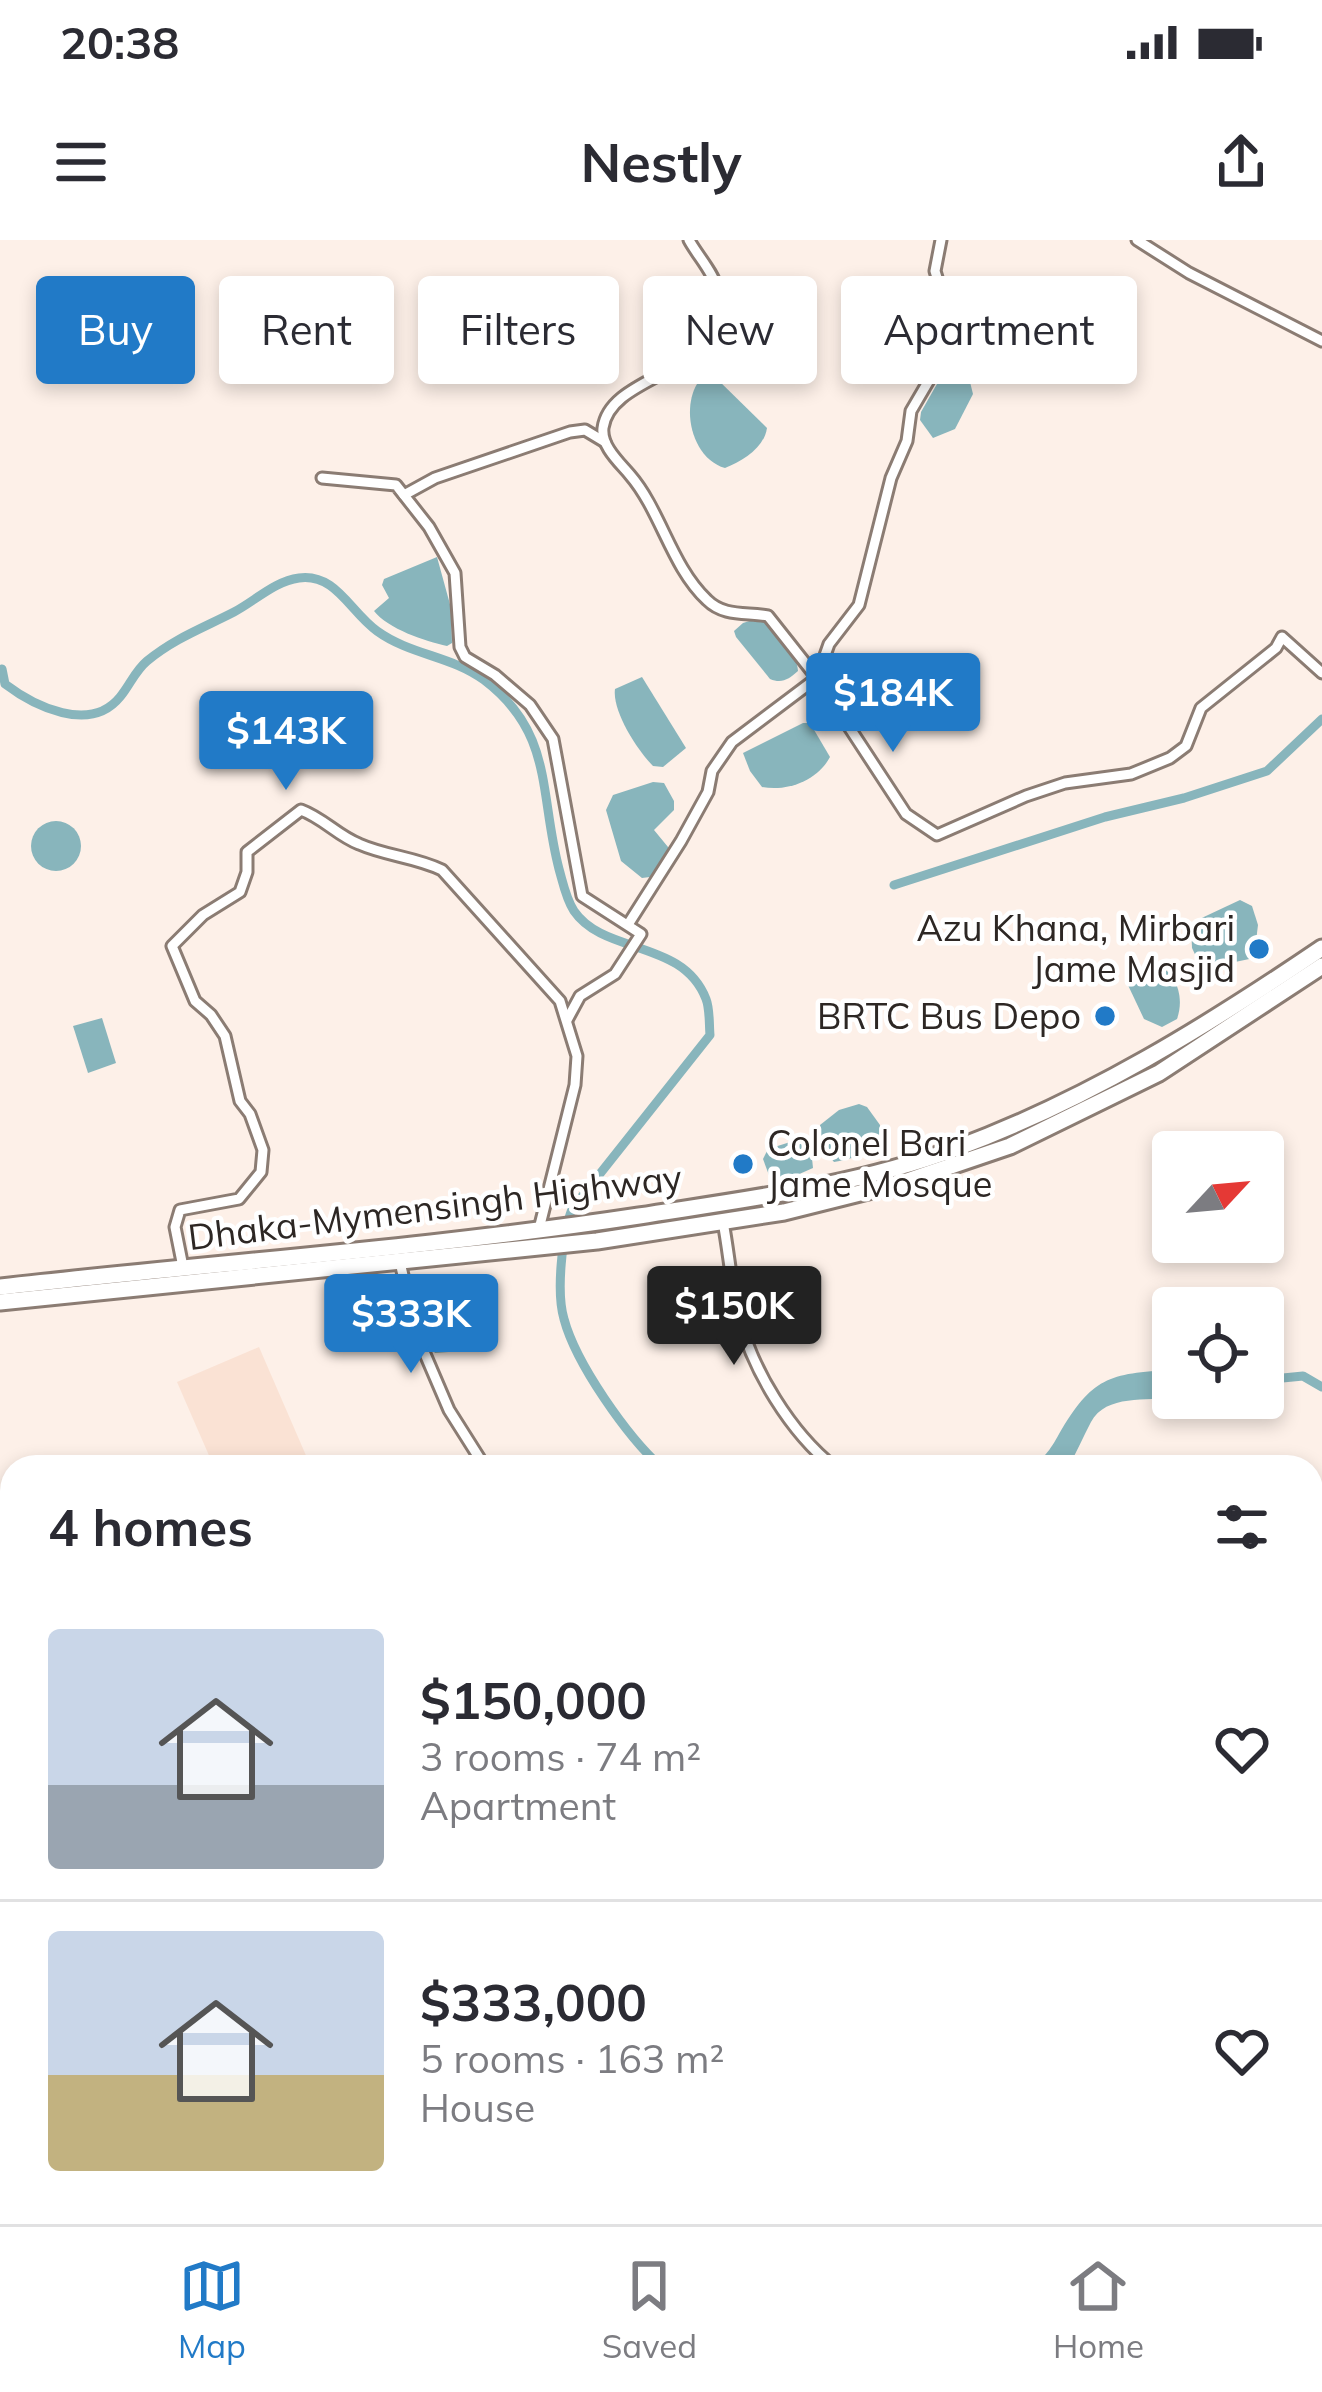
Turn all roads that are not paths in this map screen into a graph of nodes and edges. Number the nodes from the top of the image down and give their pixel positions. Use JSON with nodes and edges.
{"nodes":[{"id":1,"x":689,"y":240,"type":"edge"},
{"id":2,"x":941,"y":240,"type":"edge"},
{"id":3,"x":1137,"y":240,"type":"edge"},
{"id":4,"x":1322,"y":341,"type":"edge"},
{"id":5,"x":605,"y":442,"type":"junction"},
{"id":6,"x":322,"y":478,"type":"dead end"},
{"id":7,"x":404,"y":495,"type":"junction"},
{"id":8,"x":1322,"y":673,"type":"edge"},
{"id":9,"x":817,"y":678,"type":"junction"},
{"id":10,"x":628,"y":923,"type":"junction"},
{"id":11,"x":1322,"y":948,"type":"edge"},
{"id":12,"x":1322,"y":966,"type":"edge"},
{"id":13,"x":567,"y":1020,"type":"junction"},
{"id":14,"x":723,"y":1222,"type":"junction"},
{"id":15,"x":539,"y":1229,"type":"junction"},
{"id":16,"x":400,"y":1262,"type":"junction"},
{"id":17,"x":183,"y":1267,"type":"junction"},
{"id":18,"x":0,"y":1287,"type":"edge"},
{"id":19,"x":0,"y":1302,"type":"edge"},
{"id":20,"x":477,"y":1455,"type":"edge"},
{"id":21,"x":822,"y":1455,"type":"edge"}],
"edges":[{"from":1,"to":5,"type":"street"},
{"from":2,"to":9,"type":"street"},
{"from":3,"to":4,"type":"street"},
{"from":5,"to":7,"type":"street"},
{"from":5,"to":9,"type":"street"},
{"from":6,"to":7,"type":"street"},
{"from":7,"to":10,"type":"street"},
{"from":8,"to":9,"type":"street"},
{"from":9,"to":10,"type":"street"},
{"from":10,"to":13,"type":"street"},
{"from":11,"to":15,"type":"highway","name":"Dhaka-Mymensingh Highway"},
{"from":12,"to":14,"type":"highway","name":"Dhaka-Mymensingh Highway"},
{"from":13,"to":15,"type":"street"},
{"from":13,"to":17,"type":"street"},
{"from":14,"to":16,"type":"highway","name":"Dhaka-Mymensingh Highway"},
{"from":14,"to":21,"type":"street"},
{"from":15,"to":17,"type":"highway","name":"Dhaka-Mymensingh Highway"},
{"from":16,"to":19,"type":"highway","name":"Dhaka-Mymensingh Highway"},
{"from":16,"to":20,"type":"street"},
{"from":17,"to":18,"type":"highway","name":"Dhaka-Mymensingh Highway"}]}
